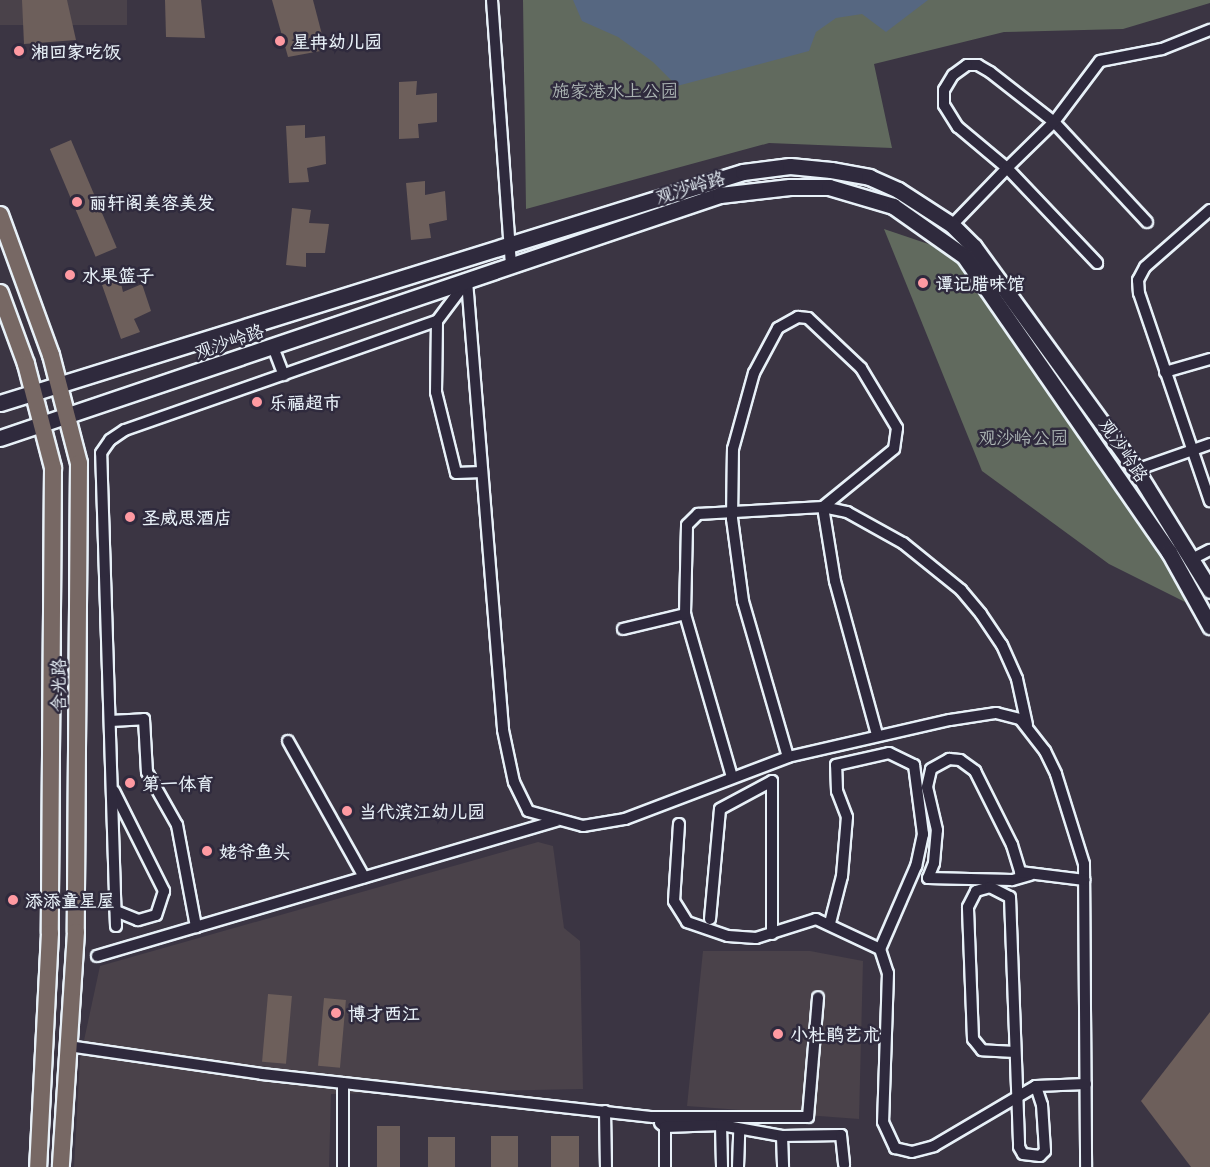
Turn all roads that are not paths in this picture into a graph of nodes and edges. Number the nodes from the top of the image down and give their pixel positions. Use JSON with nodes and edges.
{"nodes":[{"id":1,"x":492,"y":0,"type":"edge"},
{"id":2,"x":1210,"y":30,"type":"edge"},
{"id":3,"x":1054,"y":122,"type":"junction"},
{"id":4,"x":1007,"y":168,"type":"junction"},
{"id":5,"x":1210,"y":210,"type":"edge"},
{"id":6,"x":0,"y":214,"type":"edge"},
{"id":7,"x":1148,"y":222,"type":"dead end"},
{"id":8,"x":952,"y":225,"type":"junction"},
{"id":9,"x":509,"y":245,"type":"junction"},
{"id":10,"x":1097,"y":263,"type":"dead end"},
{"id":11,"x":511,"y":266,"type":"junction"},
{"id":12,"x":467,"y":281,"type":"junction"},
{"id":13,"x":0,"y":293,"type":"edge"},
{"id":14,"x":437,"y":321,"type":"junction"},
{"id":15,"x":273,"y":347,"type":"junction"},
{"id":16,"x":1210,"y":359,"type":"edge"},
{"id":17,"x":1165,"y":372,"type":"junction"},
{"id":18,"x":284,"y":375,"type":"junction"},
{"id":19,"x":58,"y":385,"type":"junction"},
{"id":20,"x":32,"y":390,"type":"junction"},
{"id":21,"x":0,"y":403,"type":"edge"},
{"id":22,"x":66,"y":415,"type":"junction"},
{"id":23,"x":41,"y":422,"type":"junction"},
{"id":24,"x":0,"y":438,"type":"edge"},
{"id":25,"x":1210,"y":444,"type":"edge"},
{"id":26,"x":1190,"y":451,"type":"junction"},
{"id":27,"x":1136,"y":470,"type":"junction"},
{"id":28,"x":482,"y":472,"type":"junction"},
{"id":29,"x":1210,"y":501,"type":"edge"},
{"id":30,"x":823,"y":507,"type":"junction"},
{"id":31,"x":732,"y":513,"type":"junction"},
{"id":32,"x":1210,"y":550,"type":"edge"},
{"id":33,"x":1194,"y":558,"type":"junction"},
{"id":34,"x":1210,"y":590,"type":"edge"},
{"id":35,"x":685,"y":614,"type":"junction"},
{"id":36,"x":1210,"y":626,"type":"edge"},
{"id":37,"x":623,"y":629,"type":"dead end"},
{"id":38,"x":110,"y":721,"type":"junction"},
{"id":39,"x":1027,"y":724,"type":"junction"},
{"id":40,"x":877,"y":735,"type":"junction"},
{"id":41,"x":288,"y":741,"type":"dead end"},
{"id":42,"x":788,"y":757,"type":"junction"},
{"id":43,"x":732,"y":777,"type":"junction"},
{"id":44,"x":112,"y":786,"type":"junction"},
{"id":45,"x":557,"y":820,"type":"junction"},
{"id":46,"x":679,"y":824,"type":"dead end"},
{"id":47,"x":1030,"y":875,"type":"junction"},
{"id":48,"x":364,"y":878,"type":"junction"},
{"id":49,"x":1085,"y":880,"type":"junction"},
{"id":50,"x":116,"y":911,"type":"junction"},
{"id":51,"x":710,"y":919,"type":"dead end"},
{"id":52,"x":830,"y":923,"type":"junction"},
{"id":53,"x":117,"y":926,"type":"dead end"},
{"id":54,"x":196,"y":927,"type":"junction"},
{"id":55,"x":772,"y":934,"type":"junction"},
{"id":56,"x":880,"y":949,"type":"junction"},
{"id":57,"x":97,"y":956,"type":"dead end"},
{"id":58,"x":819,"y":997,"type":"dead end"},
{"id":59,"x":68,"y":1046,"type":"junction"},
{"id":60,"x":1015,"y":1052,"type":"junction"},
{"id":61,"x":343,"y":1083,"type":"junction"},
{"id":62,"x":1086,"y":1084,"type":"junction"},
{"id":63,"x":1036,"y":1086,"type":"junction"},
{"id":64,"x":1019,"y":1096,"type":"junction"},
{"id":65,"x":605,"y":1111,"type":"junction"},
{"id":66,"x":652,"y":1117,"type":"junction"},
{"id":67,"x":721,"y":1125,"type":"junction"},
{"id":68,"x":665,"y":1127,"type":"junction"},
{"id":69,"x":739,"y":1130,"type":"junction"},
{"id":70,"x":782,"y":1136,"type":"junction"},
{"id":71,"x":844,"y":1165,"type":"dead end"},
{"id":72,"x":38,"y":1167,"type":"edge"},
{"id":73,"x":60,"y":1167,"type":"edge"},
{"id":74,"x":343,"y":1167,"type":"edge"},
{"id":75,"x":606,"y":1167,"type":"edge"},
{"id":76,"x":665,"y":1167,"type":"edge"},
{"id":77,"x":722,"y":1167,"type":"edge"},
{"id":78,"x":738,"y":1167,"type":"edge"},
{"id":79,"x":783,"y":1167,"type":"edge"},
{"id":80,"x":1086,"y":1167,"type":"edge"}],
"edges":[{"from":1,"to":9,"type":"street"},
{"from":2,"to":3,"type":"street"},
{"from":3,"to":4,"type":"street"},
{"from":3,"to":4,"type":"street"},
{"from":3,"to":7,"type":"street"},
{"from":4,"to":8,"type":"street"},
{"from":4,"to":10,"type":"street"},
{"from":5,"to":17,"type":"street"},
{"from":6,"to":19,"type":"main road","name":"含光路"},
{"from":8,"to":9,"type":"main road","name":"观沙岭路"},
{"from":8,"to":27,"type":"main road","name":"观沙岭路"},
{"from":9,"to":11,"type":"street"},
{"from":9,"to":19,"type":"main road","name":"观沙岭路"},
{"from":11,"to":12,"type":"main road","name":"观沙岭路"},
{"from":11,"to":36,"type":"main road","name":"观沙岭路"},
{"from":12,"to":14,"type":"street"},
{"from":12,"to":15,"type":"main road","name":"观沙岭路"},
{"from":12,"to":28,"type":"street"},
{"from":13,"to":20,"type":"main road","name":"含光路"},
{"from":14,"to":18,"type":"street"},
{"from":14,"to":28,"type":"street"},
{"from":15,"to":18,"type":"street"},
{"from":15,"to":22,"type":"main road","name":"观沙岭路"},
{"from":16,"to":17,"type":"street"},
{"from":17,"to":26,"type":"street"},
{"from":18,"to":38,"type":"street"},
{"from":19,"to":20,"type":"main road","name":"观沙岭路"},
{"from":19,"to":22,"type":"main road","name":"含光路"},
{"from":20,"to":21,"type":"main road","name":"观沙岭路"},
{"from":20,"to":23,"type":"main road","name":"含光路"},
{"from":22,"to":23,"type":"main road","name":"观沙岭路"},
{"from":22,"to":59,"type":"main road","name":"含光路"},
{"from":23,"to":24,"type":"main road","name":"观沙岭路"},
{"from":23,"to":72,"type":"main road","name":"含光路"},
{"from":25,"to":26,"type":"street"},
{"from":26,"to":27,"type":"street"},
{"from":26,"to":29,"type":"street"},
{"from":27,"to":33,"type":"main road","name":"观沙岭路"},
{"from":28,"to":45,"type":"street"},
{"from":30,"to":31,"type":"street"},
{"from":30,"to":31,"type":"street"},
{"from":30,"to":39,"type":"street"},
{"from":30,"to":40,"type":"street"},
{"from":31,"to":35,"type":"street"},
{"from":31,"to":42,"type":"street"},
{"from":32,"to":33,"type":"street"},
{"from":33,"to":34,"type":"main road","name":"观沙岭路"},
{"from":35,"to":37,"type":"street"},
{"from":35,"to":43,"type":"street"},
{"from":38,"to":44,"type":"street"},
{"from":38,"to":54,"type":"street"},
{"from":39,"to":40,"type":"street"},
{"from":39,"to":49,"type":"street"},
{"from":40,"to":42,"type":"street"},
{"from":41,"to":48,"type":"street"},
{"from":42,"to":43,"type":"street"},
{"from":43,"to":45,"type":"street"},
{"from":44,"to":50,"type":"street"},
{"from":44,"to":50,"type":"street"},
{"from":45,"to":48,"type":"street"},
{"from":46,"to":55,"type":"street"},
{"from":47,"to":47,"type":"street"},
{"from":47,"to":49,"type":"street"},
{"from":48,"to":54,"type":"street"},
{"from":49,"to":62,"type":"street"},
{"from":50,"to":53,"type":"street"},
{"from":51,"to":55,"type":"street"},
{"from":52,"to":55,"type":"street"},
{"from":52,"to":56,"type":"street"},
{"from":52,"to":56,"type":"street"},
{"from":54,"to":57,"type":"street"},
{"from":56,"to":64,"type":"street"},
{"from":58,"to":66,"type":"street"},
{"from":59,"to":61,"type":"street"},
{"from":59,"to":73,"type":"main road","name":"含光路"},
{"from":60,"to":60,"type":"street"},
{"from":60,"to":64,"type":"street"},
{"from":61,"to":65,"type":"street"},
{"from":61,"to":74,"type":"street"},
{"from":62,"to":63,"type":"street"},
{"from":62,"to":80,"type":"street"},
{"from":63,"to":64,"type":"street"},
{"from":63,"to":64,"type":"street"},
{"from":65,"to":66,"type":"street"},
{"from":65,"to":75,"type":"street"},
{"from":66,"to":68,"type":"street"},
{"from":67,"to":68,"type":"street"},
{"from":67,"to":69,"type":"street"},
{"from":67,"to":77,"type":"street"},
{"from":68,"to":76,"type":"street"},
{"from":69,"to":70,"type":"street"},
{"from":69,"to":78,"type":"street"},
{"from":70,"to":71,"type":"street"},
{"from":70,"to":79,"type":"street"}]}
